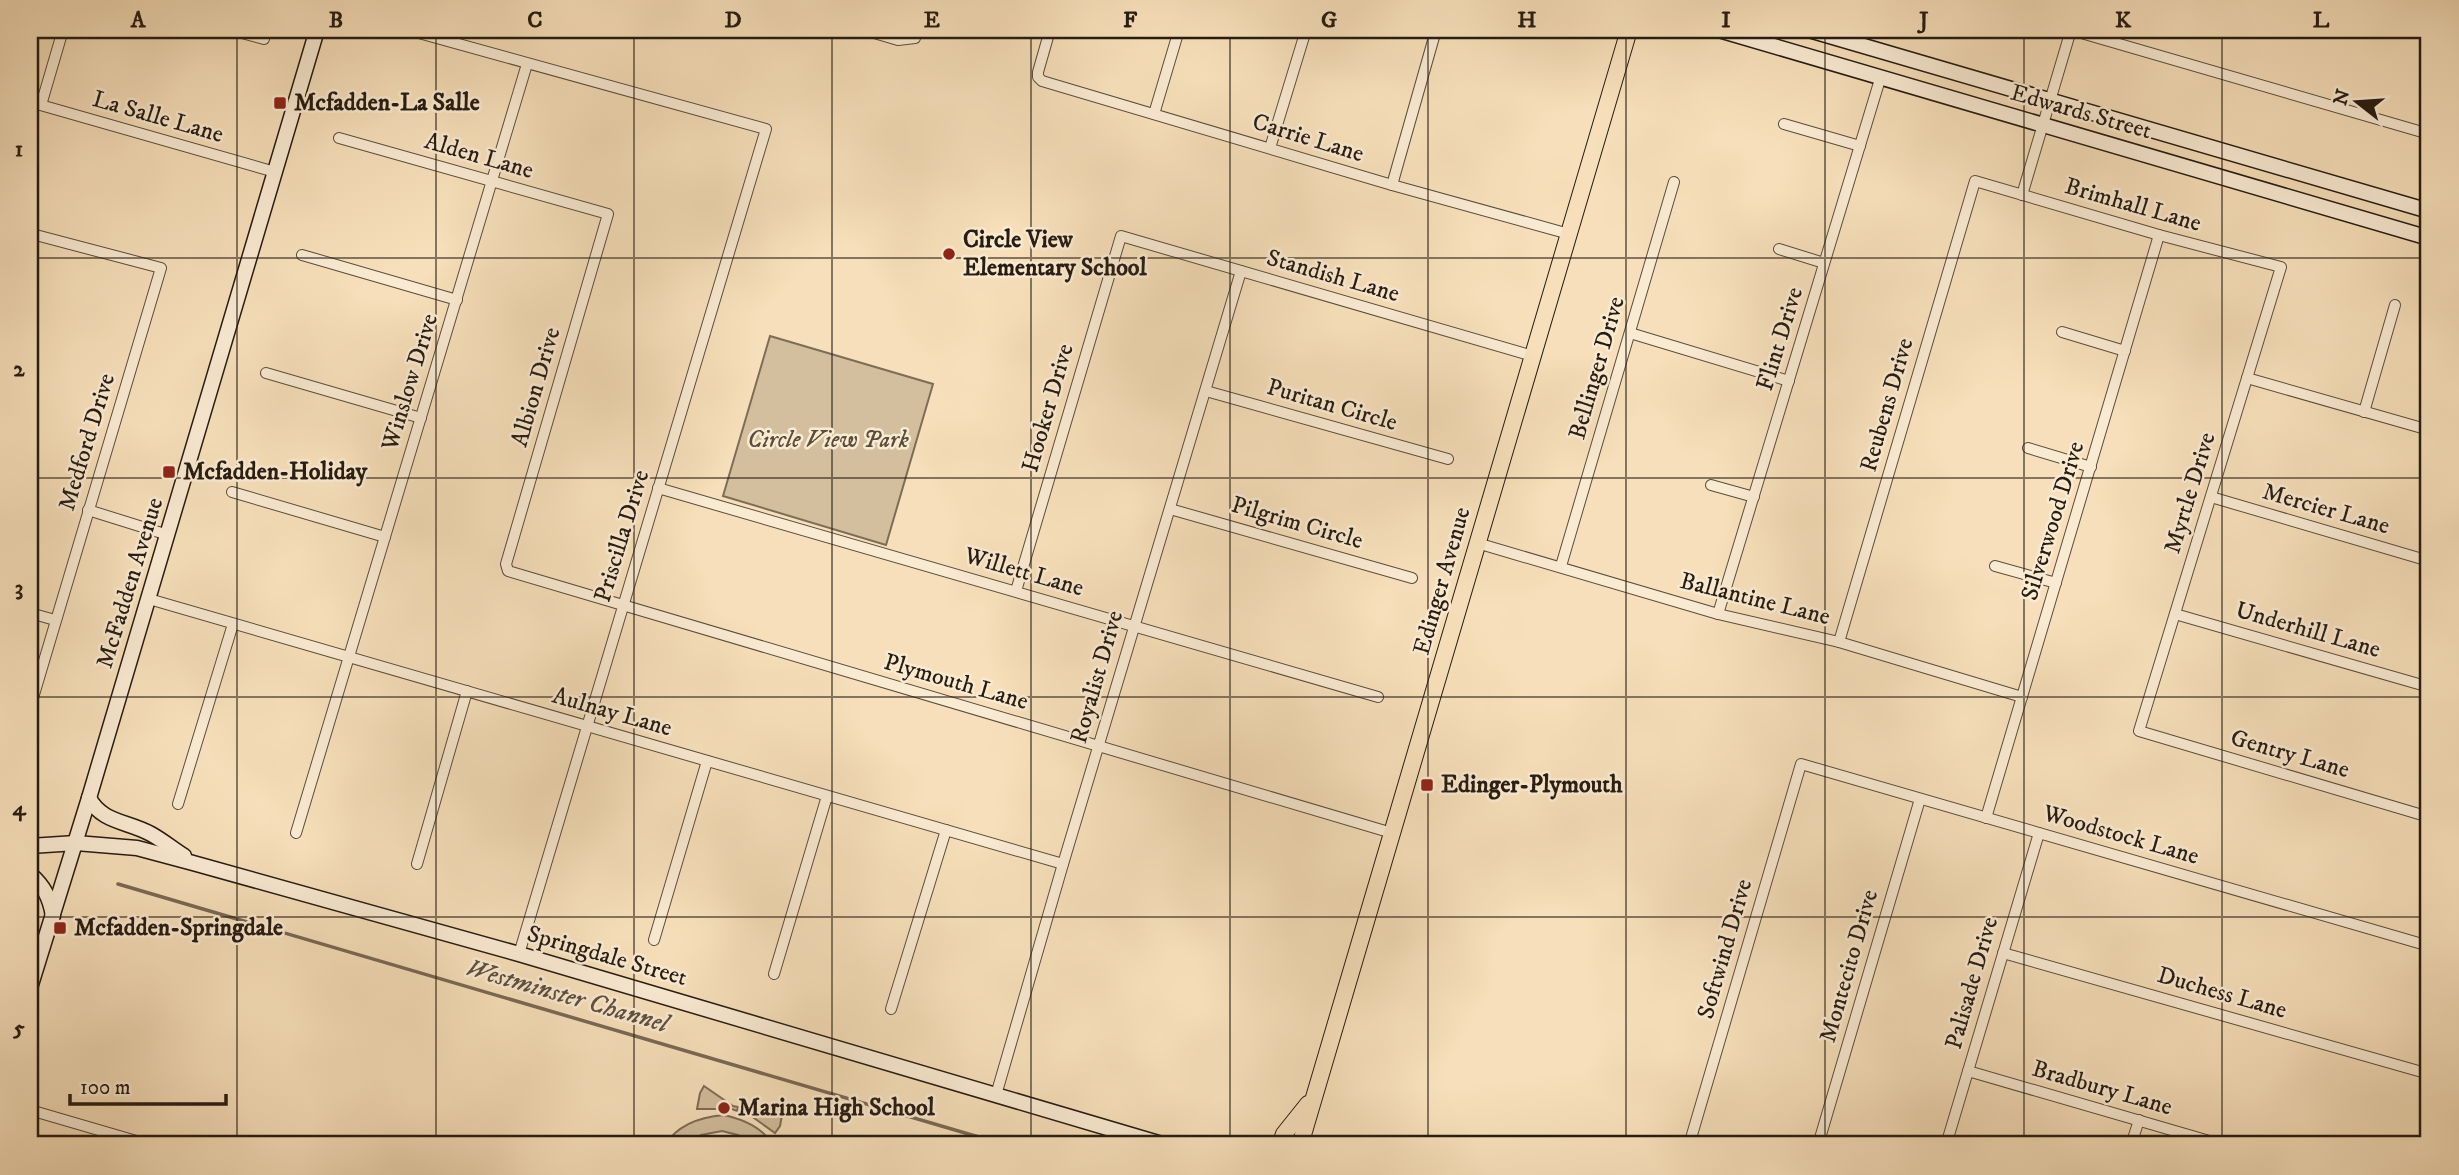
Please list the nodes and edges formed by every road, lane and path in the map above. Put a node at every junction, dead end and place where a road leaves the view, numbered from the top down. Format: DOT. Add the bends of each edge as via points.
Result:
graph roads {
  1 [pos="64,30"];
  2 [pos="232,30"];
  3 [pos="317,30"];
  4 [pos="408,30"];
  5 [pos="864,30"];
  6 [pos="1050,30"];
  7 [pos="1179,30"];
  8 [pos="1306,30"];
  9 [pos="1436,30"];
  10 [pos="1629,30"];
  11 [pos="1719,30"];
  12 [pos="1809,30"];
  13 [pos="2071,30"];
  14 [pos="916,34"];
  15 [pos="264,39"];
  16 [pos="527,64"];
  17 [pos="1881,76"];
  18 [pos="2050,100"];
  19 [pos="30,102"];
  20 [pos="41,105"];
  21 [pos="1154,114"];
  22 [pos="1784,124"];
  23 [pos="2043,125"];
  24 [pos="2429,134"];
  25 [pos="339,138"];
  26 [pos="1860,146"];
  27 [pos="1270,148"];
  28 [pos="275,172"];
  29 [pos="492,181"];
  30 [pos="1975,181"];
  31 [pos="1674,182"];
  32 [pos="1392,185"];
  33 [pos="2022,195"];
  34 [pos="2429,211"];
  35 [pos="608,214"];
  36 [pos="1569,234"];
  37 [pos="2159,235"];
  38 [pos="1121,236"];
  39 [pos="31,237"];
  40 [pos="2429,238"];
  41 [pos="1779,249"];
  42 [pos="302,254"];
  43 [pos="1824,262"];
  44 [pos="2281,267"];
  45 [pos="1241,271"];
  46 [pos="457,300"];
  47 [pos="2395,305"];
  48 [pos="2062,332"];
  49 [pos="1630,333"];
  50 [pos="2125,351"];
  51 [pos="1533,356"];
  52 [pos="266,373"];
  53 [pos="2247,378"];
  54 [pos="1789,381"];
  55 [pos="1206,391"];
  56 [pos="2364,412"];
  57 [pos="421,418"];
  58 [pos="2429,430"];
  59 [pos="2028,448"];
  60 [pos="1448,459"];
  61 [pos="2091,467"];
  62 [pos="1710,485"];
  63 [pos="658,488"];
  64 [pos="232,492"];
  65 [pos="1754,497"];
  66 [pos="2211,497"];
  67 [pos="1170,509"];
  68 [pos="88,510"];
  69 [pos="168,535"];
  70 [pos="385,537"];
  71 [pos="1478,543"];
  72 [pos="2429,561"];
  73 [pos="1561,566"];
  74 [pos="1995,566"];
  75 [pos="508,571"];
  76 [pos="1412,578"];
  77 [pos="2056,583"];
  78 [pos="1016,591"];
  79 [pos="149,599"];
  80 [pos="624,605"];
  81 [pos="30,613"];
  82 [pos="1718,614"];
  83 [pos="2175,614"];
  84 [pos="55,620"];
  85 [pos="233,624"];
  86 [pos="1134,626"];
  87 [pos="1839,642"];
  88 [pos="349,657"];
  89 [pos="2429,687"];
  90 [pos="467,691"];
  91 [pos="1378,697"];
  92 [pos="2022,697"];
  93 [pos="30,708"];
  94 [pos="587,726"];
  95 [pos="2139,731"];
  96 [pos="1099,746"];
  97 [pos="707,761"];
  98 [pos="1801,764"];
  99 [pos="827,796"];
  100 [pos="89,798"];
  101 [pos="1920,799"];
  102 [pos="178,804"];
  103 [pos="2429,817"];
  104 [pos="1986,818"];
  105 [pos="946,830"];
  106 [pos="296,833"];
  107 [pos="1392,833"];
  108 [pos="2039,833"];
  109 [pos="76,843"];
  110 [pos="30,846"];
  111 [pos="194,863"];
  112 [pos="416,864"];
  113 [pos="1063,864"];
  114 [pos="30,874"];
  115 [pos="53,917"];
  116 [pos="654,940"];
  117 [pos="2429,946"];
  118 [pos="2003,953"];
  119 [pos="519,954"];
  120 [pos="774,974"];
  121 [pos="30,988"];
  122 [pos="891,1009"];
  123 [pos="1968,1071"];
  124 [pos="2429,1074"];
  125 [pos="996,1094"];
  126 [pos="1314,1097"];
  127 [pos="30,1110"];
  128 [pos="2139,1119"];
  129 [pos="150,1145"];
  130 [pos="1166,1145"];
  131 [pos="1280,1145"];
  132 [pos="1300,1145"];
  133 [pos="1689,1145"];
  134 [pos="1818,1145"];
  135 [pos="1946,1145"];
  136 [pos="2131,1145"];
  137 [pos="2223,1145"];
  1 -- 20 [label="street"];
  2 -- 15 [label="street"];
  3 -- 28 [label="main road, McFadden Avenue"];
  4 -- 16 [label="street"];
  5 -- 14 [label="street" via="898,40"];
  6 -- 21 [label="street, Carrie Lane" via="1038,77 1042,81"];
  7 -- 21 [label="street"];
  8 -- 27 [label="street"];
  9 -- 32 [label="street"];
  10 -- 36 [label="main road, Edinger Avenue"];
  11 -- 17 [label="main road, Edwards Street"];
  12 -- 18 [label="main road, Edwards Street"];
  13 -- 18 [label="street"];
  13 -- 24 [label="street"];
  16 -- 29 [label="street, Winslow Drive"];
  16 -- 63 [label="street, Priscilla Drive" via="766,130"];
  17 -- 23 [label="main road, Edwards Street"];
  17 -- 26 [label="street, Flint Drive"];
  18 -- 23 [label="street"];
  18 -- 34 [label="main road, Edwards Street"];
  19 -- 20 [label="street, La Salle Lane"];
  20 -- 28 [label="street, La Salle Lane"];
  21 -- 27 [label="street, Carrie Lane"];
  22 -- 26 [label="street"];
  23 -- 33 [label="street"];
  23 -- 40 [label="main road, Edwards Street"];
  25 -- 29 [label="street, Alden Lane"];
  26 -- 43 [label="street, Flint Drive"];
  27 -- 32 [label="street, Carrie Lane"];
  28 -- 69 [label="main road, McFadden Avenue"];
  29 -- 35 [label="street, Alden Lane"];
  29 -- 46 [label="street, Winslow Drive"];
  30 -- 33 [label="street, Brimhall Lane"];
  30 -- 87 [label="street, Reubens Drive"];
  31 -- 49 [label="street, Bellinger Drive"];
  32 -- 36 [label="street, Carrie Lane"];
  33 -- 37 [label="street, Brimhall Lane"];
  35 -- 75 [label="street, Albion Drive" via="506,564"];
  36 -- 51 [label="main road, Edinger Avenue"];
  37 -- 44 [label="street, Brimhall Lane"];
  37 -- 50 [label="street, Silverwood Drive"];
  38 -- 45 [label="street, Standish Lane"];
  38 -- 78 [label="street, Hooker Drive"];
  39 -- 68 [label="street, Medford Drive" via="160,268"];
  41 -- 43 [label="street"];
  42 -- 46 [label="street"];
  43 -- 54 [label="street, Flint Drive"];
  44 -- 53 [label="street, Myrtle Drive"];
  45 -- 51 [label="street, Standish Lane"];
  45 -- 55 [label="street, Royalist Drive"];
  46 -- 57 [label="street, Winslow Drive"];
  47 -- 56 [label="street"];
  48 -- 50 [label="street"];
  49 -- 54 [label="street"];
  49 -- 73 [label="street, Bellinger Drive"];
  50 -- 61 [label="street, Silverwood Drive"];
  51 -- 71 [label="main road, Edinger Avenue"];
  52 -- 57 [label="street"];
  53 -- 56 [label="street"];
  53 -- 66 [label="street, Myrtle Drive"];
  54 -- 65 [label="street, Flint Drive"];
  55 -- 60 [label="street, Puritan Circle"];
  55 -- 67 [label="street, Royalist Drive"];
  56 -- 58 [label="street"];
  57 -- 70 [label="street, Winslow Drive"];
  59 -- 61 [label="street"];
  61 -- 77 [label="street, Silverwood Drive"];
  62 -- 65 [label="street"];
  63 -- 78 [label="street, Willett Lane"];
  63 -- 80 [label="street, Priscilla Drive"];
  64 -- 70 [label="street"];
  65 -- 82 [label="street, Flint Drive"];
  66 -- 72 [label="street, Mercier Lane"];
  66 -- 83 [label="street, Myrtle Drive"];
  67 -- 76 [label="street, Pilgrim Circle"];
  67 -- 86 [label="street, Royalist Drive"];
  68 -- 69 [label="street"];
  68 -- 84 [label="street, Medford Drive"];
  69 -- 79 [label="main road, McFadden Avenue"];
  70 -- 88 [label="street, Winslow Drive"];
  71 -- 73 [label="street, Ballantine Lane"];
  71 -- 107 [label="main road, Edinger Avenue"];
  73 -- 82 [label="street, Ballantine Lane"];
  74 -- 77 [label="street"];
  75 -- 80 [label="street, Plymouth Lane"];
  77 -- 92 [label="street, Silverwood Drive"];
  78 -- 86 [label="street, Willett Lane"];
  79 -- 85 [label="street, Aulnay Lane"];
  79 -- 100 [label="main road, McFadden Avenue"];
  80 -- 94 [label="street, Priscilla Drive"];
  80 -- 96 [label="street, Plymouth Lane"];
  81 -- 84 [label="street"];
  82 -- 87 [label="street, Ballantine Lane"];
  83 -- 89 [label="street, Underhill Lane"];
  83 -- 95 [label="street, Myrtle Drive"];
  84 -- 93 [label="street, Medford Drive"];
  85 -- 88 [label="street, Aulnay Lane"];
  85 -- 102 [label="street"];
  86 -- 91 [label="street, Willett Lane"];
  86 -- 96 [label="street, Royalist Drive"];
  87 -- 92 [label="street, Ballantine Lane"];
  88 -- 90 [label="street, Aulnay Lane"];
  88 -- 106 [label="street, Winslow Drive"];
  90 -- 94 [label="street, Aulnay Lane"];
  90 -- 112 [label="street"];
  92 -- 104 [label="street, Silverwood Drive"];
  94 -- 97 [label="street, Aulnay Lane"];
  94 -- 119 [label="street, Priscilla Drive"];
  95 -- 103 [label="street, Gentry Lane"];
  96 -- 107 [label="street, Plymouth Lane"];
  96 -- 113 [label="street, Royalist Drive"];
  97 -- 99 [label="street, Aulnay Lane"];
  97 -- 116 [label="street"];
  98 -- 101 [label="street, Woodstock Lane"];
  98 -- 133 [label="street, Softwind Drive"];
  99 -- 105 [label="street, Aulnay Lane"];
  99 -- 120 [label="street"];
  100 -- 109 [label="main road, McFadden Avenue"];
  100 -- 111 [label="main road" via="95,810 109,819 149,833"];
  101 -- 104 [label="street, Woodstock Lane"];
  101 -- 134 [label="street, Montecito Drive"];
  104 -- 108 [label="street, Woodstock Lane"];
  105 -- 113 [label="street, Aulnay Lane"];
  105 -- 122 [label="street"];
  107 -- 126 [label="main road, Edinger Avenue"];
  108 -- 117 [label="street, Woodstock Lane"];
  108 -- 118 [label="street, Palisade Drive"];
  109 -- 110 [label="main road, Springdale Street"];
  109 -- 111 [label="main road, Springdale Street" via="137,848"];
  109 -- 115 [label="main road, McFadden Avenue"];
  111 -- 119 [label="main road, Springdale Street"];
  113 -- 125 [label="street, Royalist Drive"];
  114 -- 115 [label="main road" via="46,892"];
  115 -- 121 [label="main road, McFadden Avenue"];
  118 -- 123 [label="street, Palisade Drive"];
  118 -- 124 [label="street, Duchess Lane"];
  119 -- 125 [label="main road, Springdale Street"];
  123 -- 128 [label="street, Bradbury Lane"];
  123 -- 135 [label="street, Palisade Drive"];
  125 -- 130 [label="main road, Springdale Street"];
  126 -- 131 [label="main road"];
  126 -- 132 [label="main road, Edinger Avenue"];
  127 -- 129 [label="street"];
  128 -- 136 [label="street"];
  128 -- 137 [label="street, Bradbury Lane"];
}
